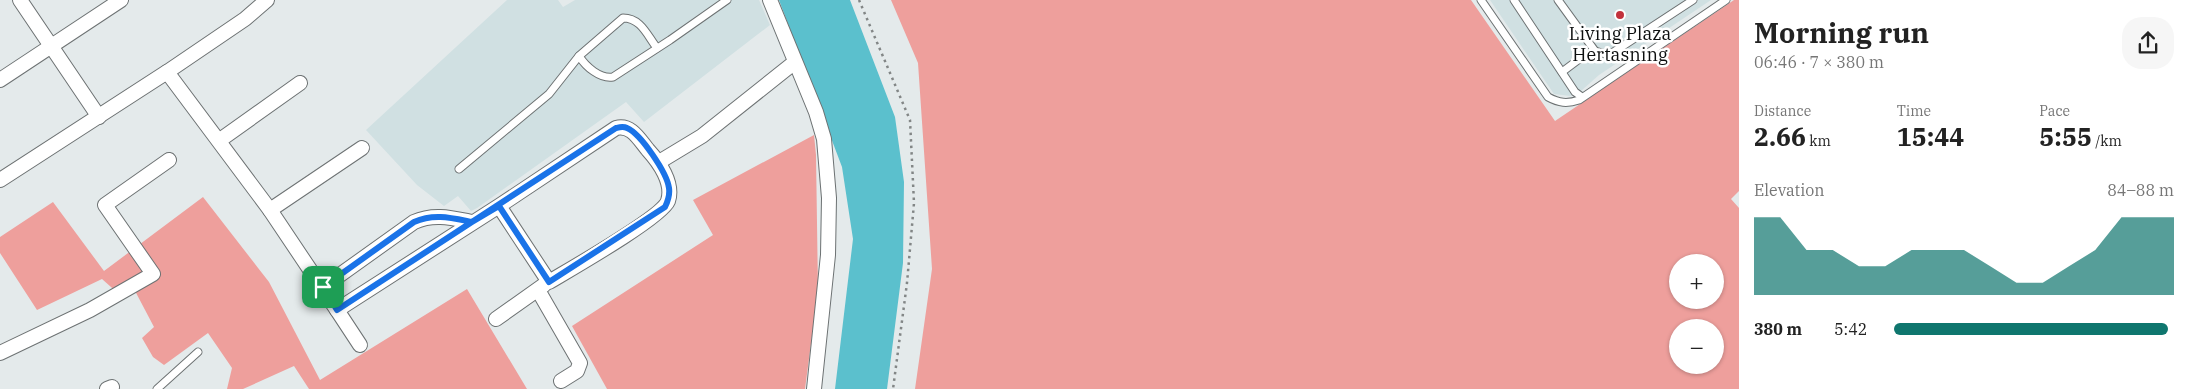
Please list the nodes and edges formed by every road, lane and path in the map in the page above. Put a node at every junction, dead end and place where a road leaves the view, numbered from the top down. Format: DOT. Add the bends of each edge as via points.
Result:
graph roads {
  1 [pos="20,0"];
  2 [pos="267,0"];
  3 [pos="727,0"];
  4 [pos="770,0"];
  5 [pos="859,0"];
  6 [pos="1481,0"];
  7 [pos="1514,0"];
  8 [pos="1558,0"];
  9 [pos="1694,0"];
  10 [pos="1726,0"];
  11 [pos="119,1"];
  12 [pos="52,46"];
  13 [pos="657,48"];
  14 [pos="1595,51"];
  15 [pos="579,56"];
  16 [pos="795,62"];
  17 [pos="167,72"];
  18 [pos="1562,72"];
  19 [pos="0,80"];
  20 [pos="300,83"];
  21 [pos="1582,98"];
  22 [pos="99,117"];
  23 [pos="220,140"];
  24 [pos="362,148"];
  25 [pos="169,160"];
  26 [pos="659,162"];
  27 [pos="459,170"];
  28 [pos="0,180"];
  29 [pos="499,206"];
  30 [pos="270,210"];
  31 [pos="472,222"];
  32 [pos="543,286"];
  33 [pos="323,287"];
  34 [pos="337,310"];
  35 [pos="496,319"];
  36 [pos="360,345"];
  37 [pos="2,349"];
  38 [pos="198,352"];
  39 [pos="561,381"];
  40 [pos="157,389"];
  41 [pos="814,389"];
  42 [pos="893,389"];
  1 -- 12 [label="street"];
  2 -- 17 [label="street" via="245,19"];
  3 -- 13 [label="lane"];
  4 -- 16 [label="street"];
  5 -- 42 [label="path" via="910,120 914,203"];
  6 -- 21 [label="lane" via="1548,98 1569,103"];
  7 -- 18 [label="lane"];
  8 -- 14 [label="lane"];
  9 -- 14 [label="lane" via="1609,55"];
  10 -- 21 [label="lane"];
  11 -- 12 [label="street"];
  12 -- 19 [label="street"];
  12 -- 22 [label="street"];
  13 -- 15 [label="lane" via="608,78 597,74"];
  13 -- 15 [label="lane" via="638,22 623,18"];
  14 -- 18 [label="lane"];
  15 -- 27 [label="lane" via="550,94"];
  16 -- 26 [label="street" via="702,136"];
  16 -- 41 [label="street" via="824,139 829,198 828,255"];
  17 -- 22 [label="street"];
  17 -- 23 [label="street"];
  18 -- 21 [label="lane"];
  20 -- 23 [label="street"];
  22 -- 28 [label="street"];
  23 -- 30 [label="street"];
  24 -- 30 [label="street"];
  25 -- 37 [label="street" via="105,205 152,274 90,310"];
  26 -- 29 [label="street" via="632,131 621,127"];
  26 -- 32 [label="street" via="669,186 665,207"];
  29 -- 31 [label="street"];
  29 -- 32 [label="street"];
  30 -- 33 [label="street"];
  31 -- 33 [label="street" via="440,216 423,218"];
  31 -- 34 [label="street"];
  32 -- 35 [label="street"];
  32 -- 39 [label="street" via="580,363 577,371"];
  33 -- 34 [label="street"];
  34 -- 36 [label="street"];
  38 -- 40 [label="lane"];
}
